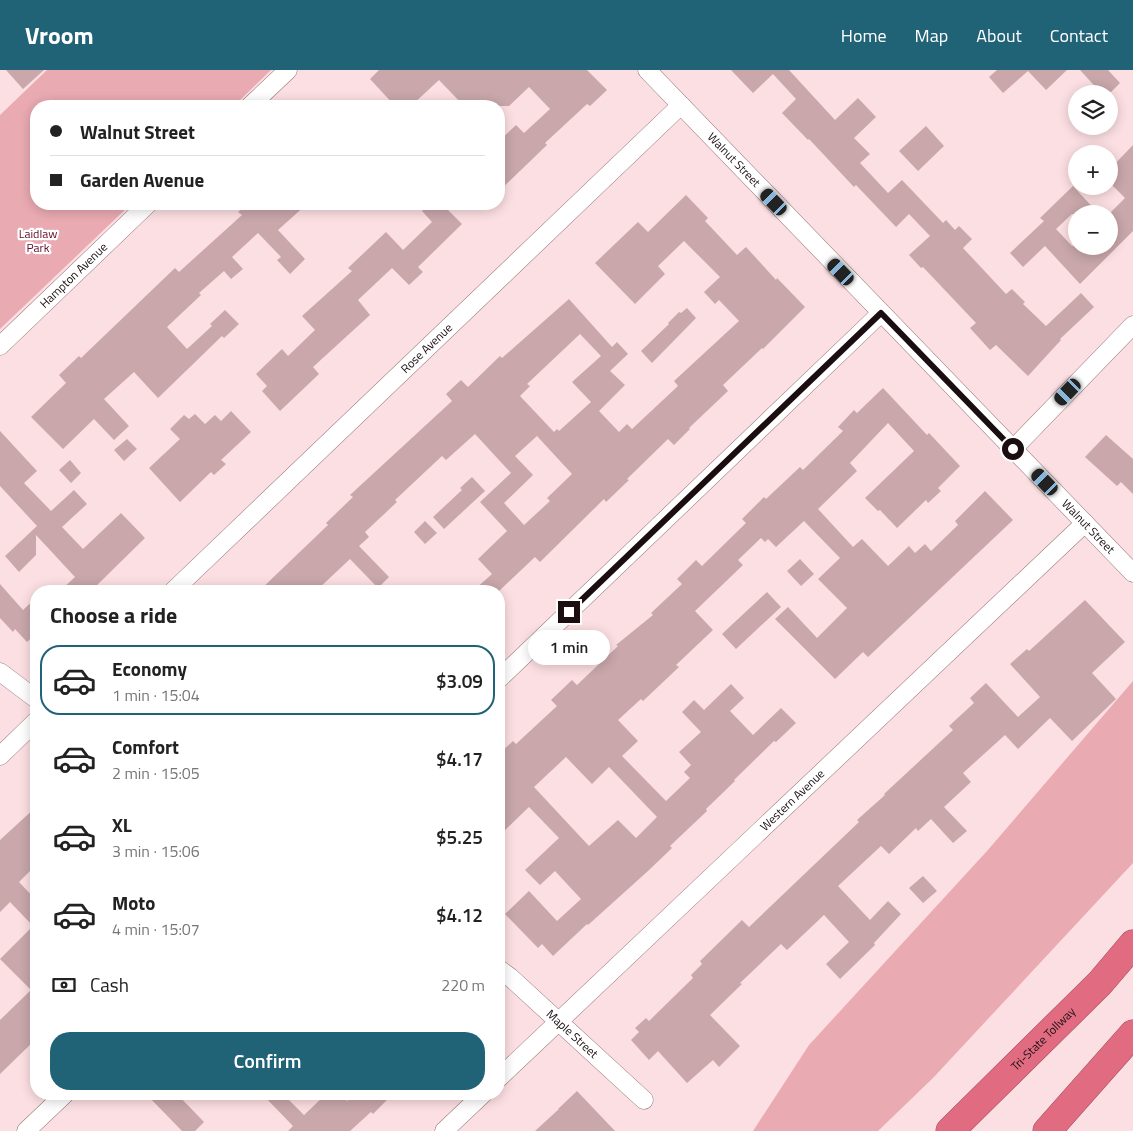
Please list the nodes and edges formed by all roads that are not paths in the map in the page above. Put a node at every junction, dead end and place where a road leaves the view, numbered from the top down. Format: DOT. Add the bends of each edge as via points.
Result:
graph roads {
  1 [pos="288,70"];
  2 [pos="647,70"];
  3 [pos="256,100"];
  4 [pos="681,105"];
  5 [pos="142,210"];
  6 [pos="881,313"];
  7 [pos="1133,325"];
  8 [pos="0,346"];
  9 [pos="1013,449"];
  10 [pos="1085,523"];
  11 [pos="1133,573"];
  12 [pos="178,585"];
  13 [pos="0,672"];
  14 [pos="505,673"];
  15 [pos="30,694"];
  16 [pos="30,727"];
  17 [pos="0,756"];
  18 [pos="1133,944"];
  19 [pos="505,973"];
  20 [pos="558,1022"];
  21 [pos="1133,1034"];
  22 [pos="505,1072"];
  23 [pos="59,1100"];
  24 [pos="477,1100"];
  25 [pos="644,1100"];
  26 [pos="26,1131"];
  27 [pos="444,1131"];
  28 [pos="950,1131"];
  29 [pos="1047,1131"];
  1 -- 3 [label="street"];
  2 -- 4 [label="street, Walnut Street"];
  4 -- 6 [label="street, Walnut Street"];
  4 -- 12 [label="street, Rose Avenue"];
  5 -- 8 [label="street, Hampton Avenue"];
  6 -- 9 [label="street, Walnut Street"];
  6 -- 14 [label="street"];
  7 -- 9 [label="street"];
  9 -- 10 [label="street, Walnut Street"];
  10 -- 11 [label="street, Walnut Street"];
  10 -- 20 [label="street, Western Avenue"];
  13 -- 15 [label="street"];
  16 -- 17 [label="street"];
  18 -- 28 [label="highway, Tri-State Tollway" via="1100,983"];
  19 -- 20 [label="street, Maple Street"];
  20 -- 22 [label="street, Western Avenue"];
  20 -- 25 [label="street, Maple Street"];
  21 -- 29 [label="highway"];
  23 -- 26 [label="street"];
  24 -- 27 [label="street"];
}
